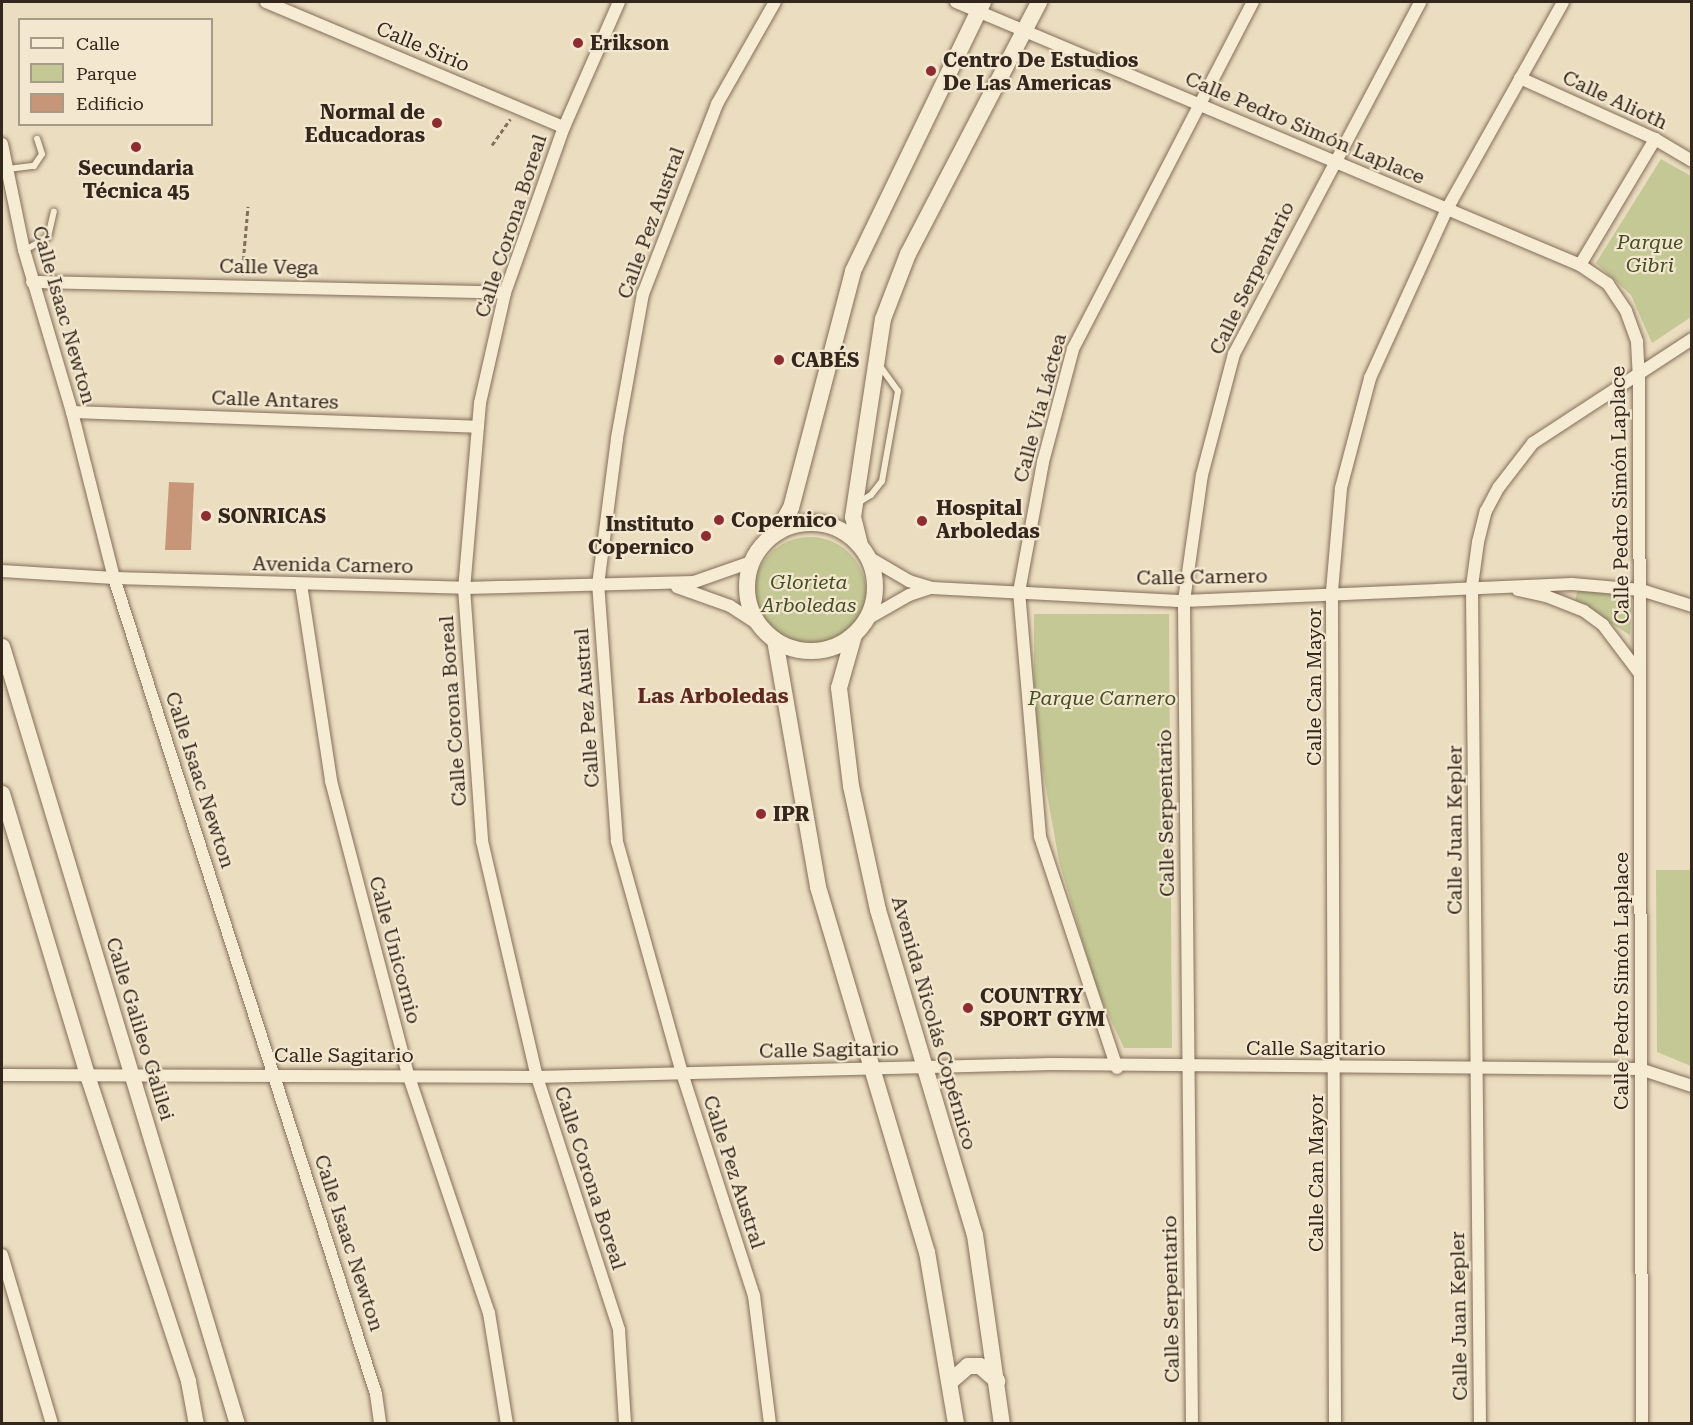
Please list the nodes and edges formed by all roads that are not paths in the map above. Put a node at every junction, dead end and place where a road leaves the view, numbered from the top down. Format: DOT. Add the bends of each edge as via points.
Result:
graph roads {
  1 [pos="266,2"];
  2 [pos="616,2"];
  3 [pos="775,2"];
  4 [pos="956,2"];
  5 [pos="1039,2"];
  6 [pos="1253,2"];
  7 [pos="1420,2"];
  8 [pos="1563,2"];
  9 [pos="980,6"];
  10 [pos="1024,29"];
  11 [pos="1520,78"];
  12 [pos="1197,105"];
  13 [pos="564,127"];
  14 [pos="37,139"];
  15 [pos="1655,139"];
  16 [pos="2,144"];
  17 [pos="1332,161"];
  18 [pos="1692,161"];
  19 [pos="4,169"];
  20 [pos="1447,209"];
  21 [pos="54,212"];
  22 [pos="24,250"];
  23 [pos="1580,265"];
  24 [pos="32,282"];
  25 [pos="506,293"];
  26 [pos="1692,339"];
  27 [pos="876,363"];
  28 [pos="1639,375"];
  29 [pos="72,412"];
  30 [pos="478,427"];
  31 [pos="854,504"];
  32 [pos="778,531"];
  33 [pos="864,551"];
  34 [pos="752,562"];
  35 [pos="2,571"];
  36 [pos="114,578"];
  37 [pos="301,584"];
  38 [pos="664,584"];
  39 [pos="598,585"];
  40 [pos="1472,586"];
  41 [pos="464,588"];
  42 [pos="932,588"];
  43 [pos="1641,590"];
  44 [pos="1332,591"];
  45 [pos="1019,592"];
  46 [pos="1184,601"];
  47 [pos="1692,606"];
  48 [pos="867,619"];
  49 [pos="759,625"];
  50 [pos="854,635"];
  51 [pos="775,640"];
  52 [pos="2,646"];
  53 [pos="1640,674"];
  54 [pos="2,793"];
  55 [pos="869,1067"];
  56 [pos="923,1067"];
  57 [pos="1117,1068"];
  58 [pos="1188,1068"];
  59 [pos="1336,1068"];
  60 [pos="1476,1068"];
  61 [pos="1640,1069"];
  62 [pos="682,1073"];
  63 [pos="275,1074"];
  64 [pos="408,1074"];
  65 [pos="2,1075"];
  66 [pos="133,1077"];
  67 [pos="537,1077"];
  68 [pos="88,1078"];
  69 [pos="1692,1086"];
  70 [pos="2,1255"];
  71 [pos="951,1381"];
  72 [pos="997,1381"];
  73 [pos="52,1424"];
  74 [pos="196,1424"];
  75 [pos="237,1424"];
  76 [pos="380,1424"];
  77 [pos="507,1424"];
  78 [pos="625,1424"];
  79 [pos="770,1424"];
  80 [pos="956,1424"];
  81 [pos="1002,1424"];
  82 [pos="1192,1424"];
  83 [pos="1335,1424"];
  84 [pos="1480,1424"];
  85 [pos="1642,1424"];
  1 -- 13 [label="street, Calle Sirio"];
  2 -- 13 [label="street, Calle Corona Boreal"];
  3 -- 39 [label="street, Calle Pez Austral" via="717,104 643,294 617,438"];
  4 -- 9 [label="street, Calle Pedro Simón Laplace"];
  5 -- 10 [label="main road"];
  6 -- 12 [label="street, Calle Vía Láctea"];
  7 -- 17 [label="street, Calle Serpentario"];
  8 -- 11 [label="street, Calle Can Mayor"];
  9 -- 10 [label="street, Calle Pedro Simón Laplace"];
  9 -- 32 [label="main road" via="853,271 791,508"];
  10 -- 12 [label="street, Calle Pedro Simón Laplace"];
  10 -- 27 [label="main road" via="908,254 883,319"];
  11 -- 15 [label="street, Calle Alioth"];
  11 -- 20 [label="street, Calle Can Mayor"];
  12 -- 17 [label="street, Calle Pedro Simón Laplace"];
  12 -- 45 [label="street, Calle Vía Láctea" via="1073,349 1043,462"];
  13 -- 25 [label="street, Calle Corona Boreal"];
  14 -- 19 [label="lane" via="42,153 34,166"];
  15 -- 18 [label="street, Calle Alioth"];
  15 -- 23 [label="street"];
  16 -- 19 [label="street, Calle Isaac Newton"];
  17 -- 20 [label="street, Calle Pedro Simón Laplace"];
  17 -- 46 [label="street, Calle Serpentario" via="1234,354 1202,475"];
  19 -- 22 [label="street, Calle Isaac Newton"];
  20 -- 23 [label="street, Calle Pedro Simón Laplace"];
  20 -- 44 [label="street, Calle Can Mayor" via="1363,398 1341,488"];
  21 -- 22 [label="lane" via="48,237"];
  22 -- 24 [label="street, Calle Isaac Newton"];
  23 -- 28 [label="street, Calle Pedro Simón Laplace" via="1608,284 1626,311 1637,342"];
  24 -- 25 [label="street, Calle Vega"];
  24 -- 29 [label="street, Calle Isaac Newton"];
  25 -- 30 [label="street, Calle Corona Boreal"];
  26 -- 28 [label="street, Calle Juan Kepler"];
  27 -- 31 [label="main road"];
  27 -- 31 [label="lane" via="891,377 898,391 882,481 871,495"];
  28 -- 40 [label="street, Calle Juan Kepler" via="1552,428 1516,462 1486,511"];
  28 -- 43 [label="street, Calle Pedro Simón Laplace"];
  29 -- 30 [label="street, Calle Antares"];
  29 -- 36 [label="street, Calle Isaac Newton"];
  30 -- 41 [label="street, Calle Corona Boreal"];
  31 -- 33 [label="main road" via="853,517"];
  32 -- 33 [label="main road" via="799,523 822,523 843,531"];
  32 -- 34 [label="main road" via="762,544"];
  33 -- 42 [label="street, Calle Carnero" via="909,581"];
  33 -- 48 [label="main road" via="875,582"];
  34 -- 38 [label="street, Avenida Carnero" via="694,582"];
  34 -- 49 [label="main road" via="748,594"];
  35 -- 36 [label="street, Avenida Carnero"];
  36 -- 37 [label="street, Avenida Carnero"];
  36 -- 63 [label="street, Calle Isaac Newton"];
  37 -- 41 [label="street, Avenida Carnero"];
  37 -- 64 [label="street, Calle Unicornio" via="331,782"];
  38 -- 39 [label="street, Avenida Carnero"];
  38 -- 49 [label="street, Avenida Carnero" via="730,606"];
  39 -- 41 [label="street, Avenida Carnero"];
  39 -- 62 [label="street, Calle Pez Austral" via="617,841"];
  40 -- 43 [label="street, Calle Carnero" via="1572,584"];
  40 -- 44 [label="street, Calle Carnero"];
  40 -- 53 [label="street, Calle Carnero" via="1530,591 1573,605 1603,625"];
  40 -- 60 [label="street, Calle Juan Kepler"];
  41 -- 67 [label="street, Calle Corona Boreal" via="482,841"];
  42 -- 45 [label="street, Calle Carnero"];
  42 -- 48 [label="street, Calle Carnero" via="909,595"];
  43 -- 47 [label="street, Calle Carnero"];
  43 -- 53 [label="street, Calle Pedro Simón Laplace"];
  44 -- 46 [label="street, Calle Carnero"];
  44 -- 59 [label="street, Calle Can Mayor"];
  45 -- 46 [label="street, Calle Carnero"];
  45 -- 57 [label="street, Calle Vía Láctea" via="1040,836"];
  46 -- 58 [label="street, Calle Serpentario"];
  48 -- 50 [label="main road"];
  49 -- 51 [label="main road"];
  50 -- 51 [label="main road" via="836,646 815,651 794,649"];
  50 -- 56 [label="main road, Avenida Nicolás Copérnico" via="839,688 851,786 878,910"];
  51 -- 55 [label="main road" via="818,887"];
  52 -- 66 [label="street, Calle Galileo Galilei"];
  53 -- 61 [label="street, Calle Pedro Simón Laplace"];
  54 -- 68 [label="street"];
  55 -- 56 [label="street, Calle Sagitario"];
  55 -- 62 [label="street, Calle Sagitario"];
  55 -- 71 [label="main road" via="927,1252"];
  56 -- 57 [label="street, Calle Sagitario" via="1050,1064"];
  56 -- 72 [label="main road, Avenida Nicolás Copérnico" via="975,1235"];
  57 -- 58 [label="street, Calle Sagitario"];
  58 -- 59 [label="street, Calle Sagitario"];
  58 -- 82 [label="street, Calle Serpentario"];
  59 -- 60 [label="street, Calle Sagitario"];
  59 -- 83 [label="street, Calle Can Mayor"];
  60 -- 61 [label="street, Calle Sagitario"];
  60 -- 84 [label="street, Calle Juan Kepler"];
  61 -- 69 [label="street, Calle Sagitario"];
  61 -- 85 [label="street, Calle Pedro Simón Laplace"];
  62 -- 67 [label="street, Calle Sagitario"];
  62 -- 79 [label="street, Calle Pez Austral" via="754,1296"];
  63 -- 64 [label="street, Calle Sagitario"];
  63 -- 66 [label="street, Calle Sagitario"];
  63 -- 76 [label="street, Calle Isaac Newton" via="376,1394"];
  64 -- 67 [label="street, Calle Sagitario"];
  64 -- 77 [label="street, Calle Unicornio" via="489,1313"];
  65 -- 68 [label="street, Calle Sagitario"];
  66 -- 68 [label="street, Calle Sagitario"];
  66 -- 75 [label="street, Calle Galileo Galilei"];
  67 -- 78 [label="street, Calle Corona Boreal" via="619,1330"];
  68 -- 74 [label="street" via="188,1382"];
  70 -- 73 [label="street"];
  71 -- 72 [label="main road" via="968,1366 990,1371"];
  71 -- 80 [label="main road"];
  72 -- 81 [label="main road, Avenida Nicolás Copérnico"];
}
